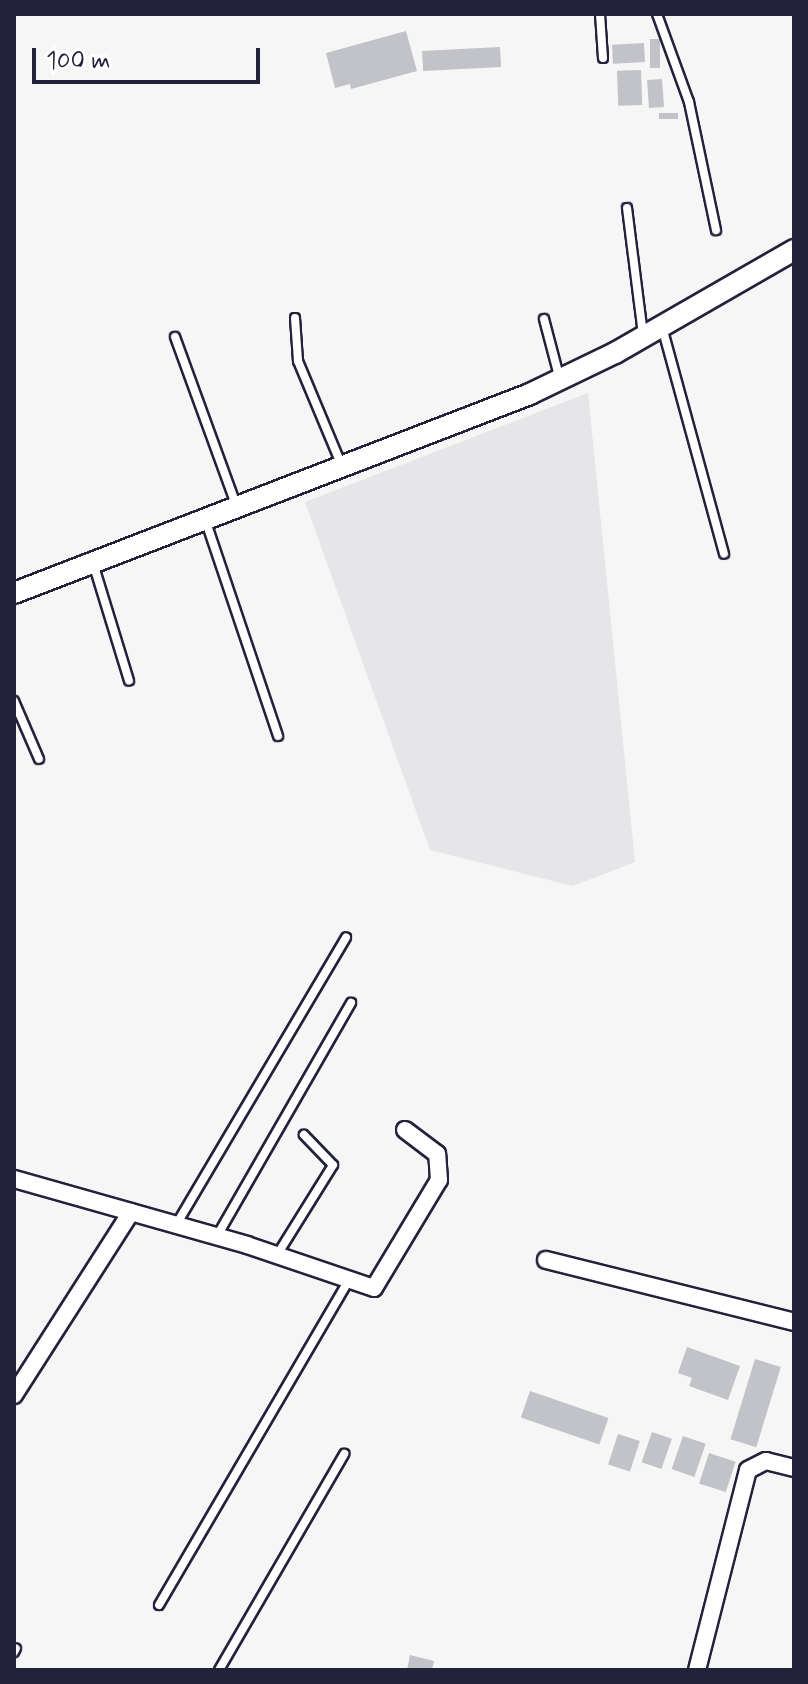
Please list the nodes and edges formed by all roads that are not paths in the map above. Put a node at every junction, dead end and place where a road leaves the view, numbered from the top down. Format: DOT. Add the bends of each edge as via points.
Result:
graph roads {
  1 [pos="600,14"];
  2 [pos="657,14"];
  3 [pos="603,58"];
  4 [pos="627,208"];
  5 [pos="716,230"];
  6 [pos="794,250"];
  7 [pos="295,318"];
  8 [pos="544,319"];
  9 [pos="653,332"];
  10 [pos="175,337"];
  11 [pos="560,380"];
  12 [pos="342,466"];
  13 [pos="237,506"];
  14 [pos="205,518"];
  15 [pos="724,554"];
  16 [pos="92,562"];
  17 [pos="14,593"];
  18 [pos="129,681"];
  19 [pos="14,701"];
  20 [pos="278,736"];
  21 [pos="39,759"];
  22 [pos="346,937"];
  23 [pos="351,1003"];
  24 [pos="405,1130"];
  25 [pos="304,1135"];
  26 [pos="14,1179"];
  27 [pos="131,1212"];
  28 [pos="176,1225"];
  29 [pos="217,1237"];
  30 [pos="277,1255"];
  31 [pos="546,1260"];
  32 [pos="349,1280"];
  33 [pos="794,1322"];
  34 [pos="14,1395"];
  35 [pos="344,1454"];
  36 [pos="794,1468"];
  37 [pos="159,1605"];
  38 [pos="219,1670"];
  39 [pos="697,1670"];
  1 -- 3 [label="lane"];
  2 -- 5 [label="lane" via="689,102"];
  4 -- 9 [label="lane"];
  6 -- 9 [label="street"];
  7 -- 12 [label="lane" via="298,361"];
  8 -- 11 [label="lane"];
  9 -- 11 [label="street"];
  9 -- 15 [label="lane"];
  10 -- 13 [label="lane"];
  11 -- 12 [label="street"];
  12 -- 13 [label="street"];
  13 -- 14 [label="street"];
  14 -- 16 [label="street"];
  14 -- 20 [label="lane"];
  16 -- 17 [label="street"];
  16 -- 18 [label="lane"];
  19 -- 21 [label="lane"];
  22 -- 28 [label="lane"];
  23 -- 29 [label="lane"];
  24 -- 32 [label="street" via="437,1154 439,1180 374,1288"];
  25 -- 30 [label="lane" via="333,1165"];
  26 -- 27 [label="street"];
  27 -- 28 [label="street"];
  27 -- 34 [label="street"];
  28 -- 29 [label="street"];
  29 -- 30 [label="street"];
  30 -- 32 [label="street"];
  31 -- 33 [label="street"];
  32 -- 37 [label="lane"];
  35 -- 38 [label="lane"];
  36 -- 39 [label="street" via="766,1461 748,1470"];
}
